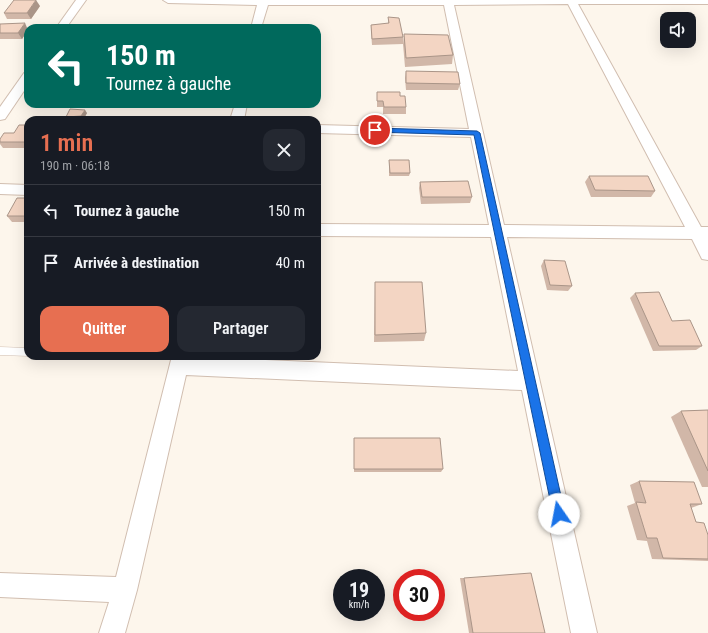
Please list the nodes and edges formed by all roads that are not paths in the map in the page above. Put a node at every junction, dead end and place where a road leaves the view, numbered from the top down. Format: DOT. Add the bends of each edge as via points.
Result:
graph roads {
  1 [pos="81,0"];
  2 [pos="168,0"];
  3 [pos="264,1"];
  4 [pos="448,1"];
  5 [pos="572,1"];
  6 [pos="703,1"];
  7 [pos="708,10"];
  8 [pos="64,24"];
  9 [pos="257,24"];
  10 [pos="24,82"];
  11 [pos="0,116"];
  12 [pos="321,129"];
  13 [pos="477,133"];
  14 [pos="0,189"];
  15 [pos="24,190"];
  16 [pos="321,230"];
  17 [pos="498,232"];
  18 [pos="702,233"];
  19 [pos="708,254"];
  20 [pos="0,351"];
  21 [pos="24,352"];
  22 [pos="180,361"];
  23 [pos="530,381"];
  24 [pos="0,585"];
  25 [pos="125,590"];
  26 [pos="112,633"];
  27 [pos="584,633"];
  1 -- 8 [label="street"];
  2 -- 3 [label="street"];
  3 -- 4 [label="street"];
  3 -- 9 [label="street"];
  4 -- 5 [label="street"];
  4 -- 13 [label="street"];
  5 -- 6 [label="street"];
  5 -- 18 [label="street"];
  6 -- 7 [label="street"];
  10 -- 11 [label="street"];
  12 -- 13 [label="street"];
  13 -- 17 [label="street"];
  14 -- 15 [label="street"];
  16 -- 17 [label="street"];
  17 -- 18 [label="street"];
  17 -- 23 [label="street"];
  18 -- 19 [label="street"];
  20 -- 21 [label="lane"];
  22 -- 23 [label="street"];
  22 -- 25 [label="street"];
  23 -- 27 [label="street"];
  24 -- 25 [label="street"];
  25 -- 26 [label="street"];
}
